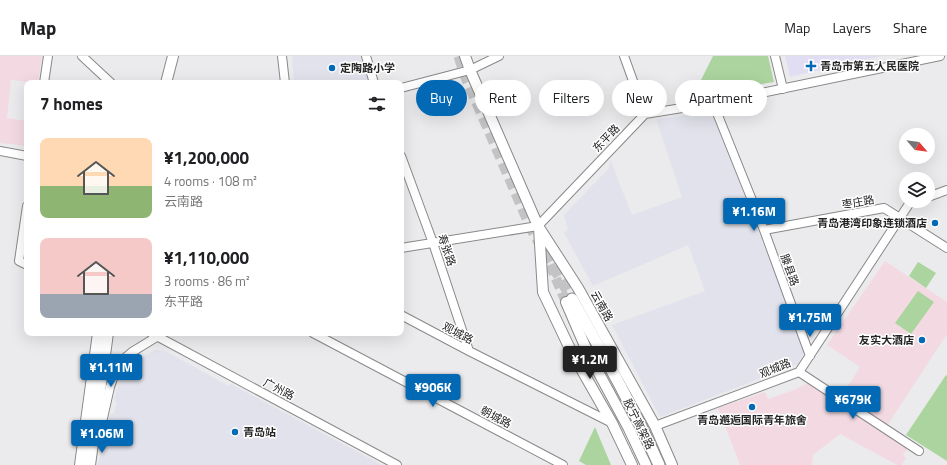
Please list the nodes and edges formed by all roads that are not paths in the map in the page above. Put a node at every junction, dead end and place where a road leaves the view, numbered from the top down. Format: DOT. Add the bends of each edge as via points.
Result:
graph roads {
  1 [pos="48,56"];
  2 [pos="82,56"];
  3 [pos="173,56"];
  4 [pos="282,56"];
  5 [pos="366,56"];
  6 [pos="465,56"];
  7 [pos="499,56"];
  8 [pos="624,56"];
  9 [pos="775,56"];
  10 [pos="940,56"];
  11 [pos="470,70"];
  12 [pos="44,80"];
  13 [pos="108,80"];
  14 [pos="167,80"];
  15 [pos="285,80"];
  16 [pos="373,80"];
  17 [pos="633,80"];
  18 [pos="404,87"];
  19 [pos="782,89"];
  20 [pos="767,92"];
  21 [pos="643,116"];
  22 [pos="718,116"];
  23 [pos="0,151"];
  24 [pos="24,155"];
  25 [pos="404,164"];
  26 [pos="947,190"];
  27 [pos="935,194"];
  28 [pos="906,208"];
  29 [pos="900,218"];
  30 [pos="538,226"];
  31 [pos="24,227"];
  32 [pos="764,230"];
  33 [pos="433,243"];
  34 [pos="404,248"];
  35 [pos="947,248"];
  36 [pos="24,264"];
  37 [pos="569,301"];
  38 [pos="404,317"];
  39 [pos="98,336"];
  40 [pos="108,336"];
  41 [pos="154,336"];
  42 [pos="161,336"];
  43 [pos="319,336"];
  44 [pos="469,351"];
  45 [pos="810,356"];
  46 [pos="799,372"];
  47 [pos="612,423"];
  48 [pos="655,426"];
  49 [pos="93,440"];
  50 [pos="919,451"];
  51 [pos="80,465"];
  52 [pos="90,465"];
  53 [pos="397,465"];
  54 [pos="563,465"];
  55 [pos="632,465"];
  56 [pos="646,465"];
  57 [pos="659,465"];
  58 [pos="672,465"];
  1 -- 12 [label="street"];
  2 -- 13 [label="street"];
  3 -- 14 [label="main road"];
  4 -- 15 [label="street"];
  5 -- 16 [label="street"];
  6 -- 11 [label="main road, 云南路"];
  7 -- 11 [label="street"];
  8 -- 17 [label="street"];
  9 -- 19 [label="street"];
  10 -- 19 [label="street"];
  11 -- 18 [label="street"];
  11 -- 30 [label="main road, 云南路"];
  19 -- 20 [label="street"];
  21 -- 30 [label="street, 东平路"];
  22 -- 32 [label="street, 滕县路"];
  23 -- 24 [label="street"];
  25 -- 33 [label="street, 寿张路"];
  26 -- 27 [label="street"];
  28 -- 29 [label="street, 观城路"];
  29 -- 32 [label="street, 枣庄路" via="884,208"];
  29 -- 35 [label="street, 枣庄路"];
  29 -- 45 [label="street, 观城路"];
  30 -- 33 [label="street"];
  30 -- 47 [label="main road, 云南路" via="544,292 571,351"];
  30 -- 48 [label="main road, 云南路" via="578,288"];
  31 -- 36 [label="street" via="19,261"];
  32 -- 45 [label="street, 滕县路"];
  33 -- 34 [label="street"];
  33 -- 44 [label="street, 寿张路"];
  37 -- 56 [label="main road" via="588,353"];
  37 -- 57 [label="highway, 胶宁高架路" via="614,373"];
  38 -- 44 [label="street, 观城路"];
  39 -- 51 [label="main road"];
  40 -- 49 [label="main road"];
  41 -- 49 [label="street" via="117,367 103,418"];
  42 -- 53 [label="street, 广州路"];
  43 -- 54 [label="street, 朝城路"];
  44 -- 47 [label="street, 观城路"];
  45 -- 46 [label="street, 观城路"];
  46 -- 48 [label="street, 观城路"];
  46 -- 50 [label="street"];
  47 -- 55 [label="main road, 云南路"];
  48 -- 58 [label="main road, 云南路"];
  49 -- 52 [label="main road"];
}
